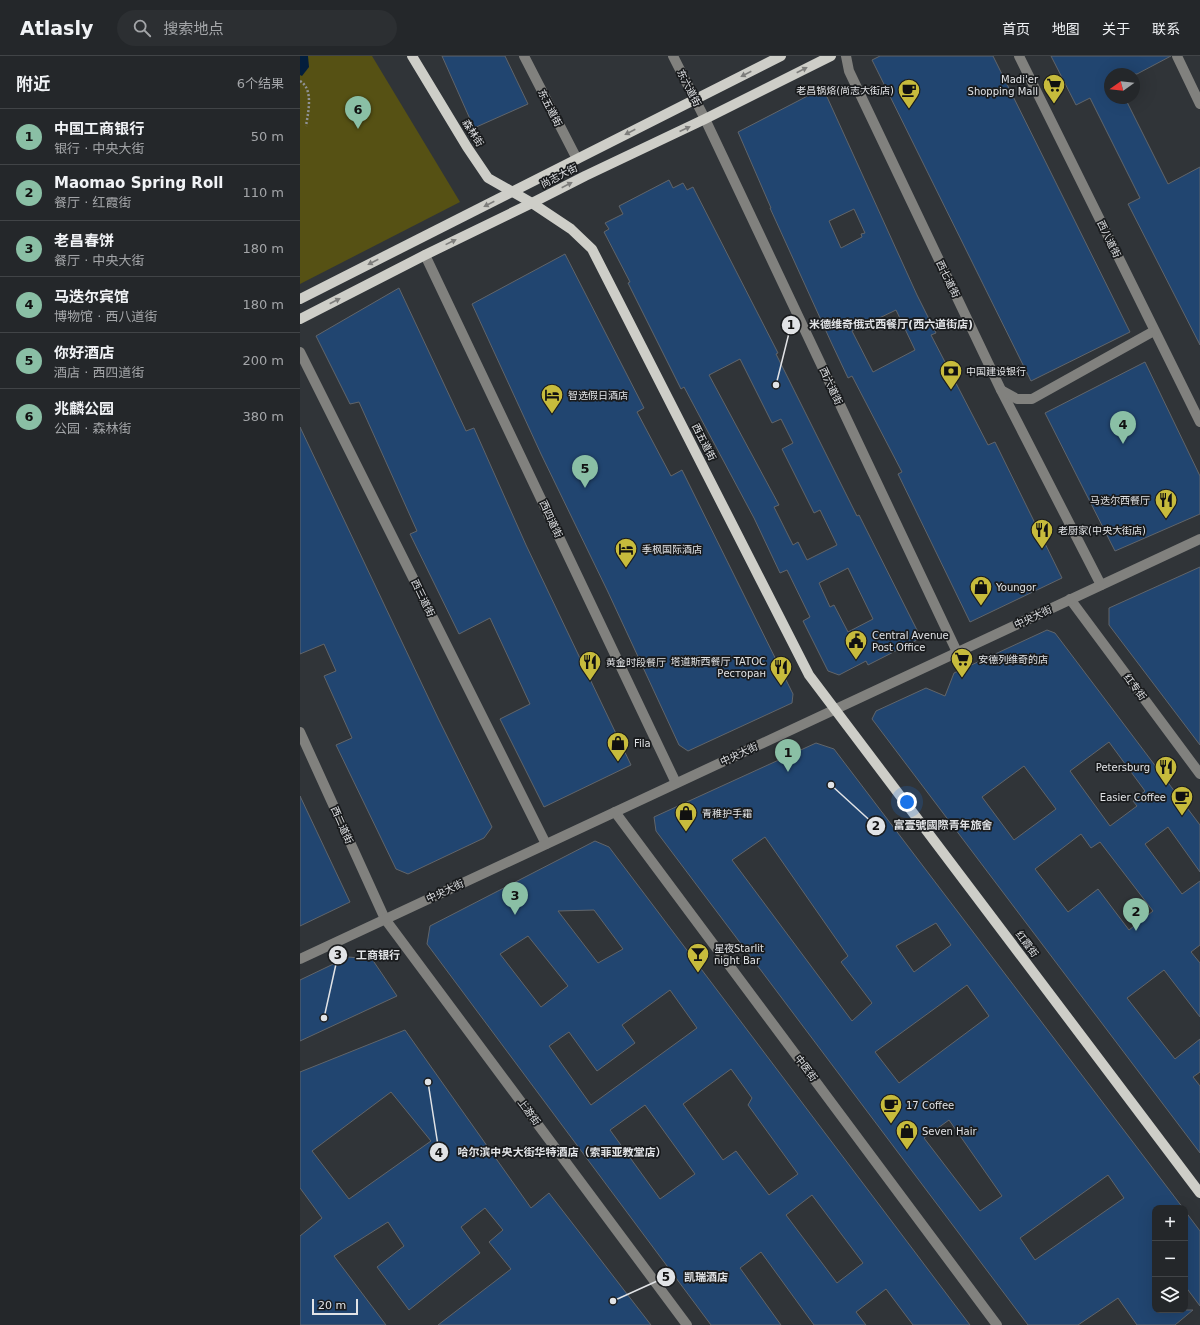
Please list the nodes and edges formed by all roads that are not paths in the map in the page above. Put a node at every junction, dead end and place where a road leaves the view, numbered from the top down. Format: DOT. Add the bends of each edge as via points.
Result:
graph roads {
  1 [pos="412,56"];
  2 [pos="524,56"];
  3 [pos="673,56"];
  4 [pos="781,56"];
  5 [pos="831,56"];
  6 [pos="846,56"];
  7 [pos="1019,56"];
  8 [pos="1177,56"];
  9 [pos="694,100"];
  10 [pos="1200,104"];
  11 [pos="705,119"];
  12 [pos="577,159"];
  13 [pos="512,192"];
  14 [pos="532,203"];
  15 [pos="425,255"];
  16 [pos="300,299"];
  17 [pos="300,319"];
  18 [pos="1154,331"];
  19 [pos="300,352"];
  20 [pos="1001,390"];
  21 [pos="1200,422"];
  22 [pos="1200,539"];
  23 [pos="1101,585"];
  24 [pos="1070,599"];
  25 [pos="957,652"];
  26 [pos="836,709"];
  27 [pos="300,732"];
  28 [pos="1200,774"];
  29 [pos="676,783"];
  30 [pos="615,812"];
  31 [pos="546,844"];
  32 [pos="385,919"];
  33 [pos="300,959"];
  34 [pos="1200,1193"];
  35 [pos="687,1325"];
  36 [pos="997,1325"];
  1 -- 13 [label="main road, 森林街" via="488,178"];
  2 -- 12 [label="street, 东五道街"];
  3 -- 9 [label="street, 东六道街"];
  4 -- 9 [label="main road, 尚志大街, one-way"];
  11 -- 5 [label="main road, 尚志大街, one-way"];
  6 -- 20 [label="street, 西七道街" via="849,70"];
  7 -- 18 [label="street, 西八道街"];
  8 -- 10 [label="street"];
  9 -- 11 [label="street, 东六道街"];
  9 -- 12 [label="main road, 尚志大街, one-way"];
  14 -- 11 [label="main road, 尚志大街, one-way"];
  11 -- 25 [label="street, 西六道街"];
  12 -- 13 [label="main road, 尚志大街"];
  13 -- 14 [label="main road, 森林街"];
  13 -- 16 [label="main road, 尚志大街, one-way"];
  15 -- 14 [label="main road, 尚志大街, one-way"];
  14 -- 26 [label="main road, 西五道街" via="571,229 592,249 809,675"];
  17 -- 15 [label="main road, 尚志大街, one-way"];
  15 -- 29 [label="street, 西四道街"];
  18 -- 20 [label="street" via="1032,398 1017,399"];
  18 -- 21 [label="street, 西八道街"];
  19 -- 31 [label="street, 西三道街"];
  20 -- 23 [label="street, 西七道街"];
  22 -- 23 [label="street, 中央大街"];
  23 -- 24 [label="street, 中央大街"];
  24 -- 25 [label="street, 中央大街"];
  24 -- 28 [label="street, 红专街"];
  25 -- 26 [label="street, 中央大街"];
  26 -- 29 [label="street, 中央大街"];
  26 -- 34 [label="main road, 红霞街"];
  27 -- 32 [label="street, 西二道街"];
  29 -- 30 [label="street, 中央大街"];
  30 -- 31 [label="street, 中央大街"];
  30 -- 36 [label="street, 中医街"];
  31 -- 32 [label="street, 中央大街"];
  32 -- 33 [label="street, 中央大街"];
  32 -- 35 [label="street, 上游街"];
}
